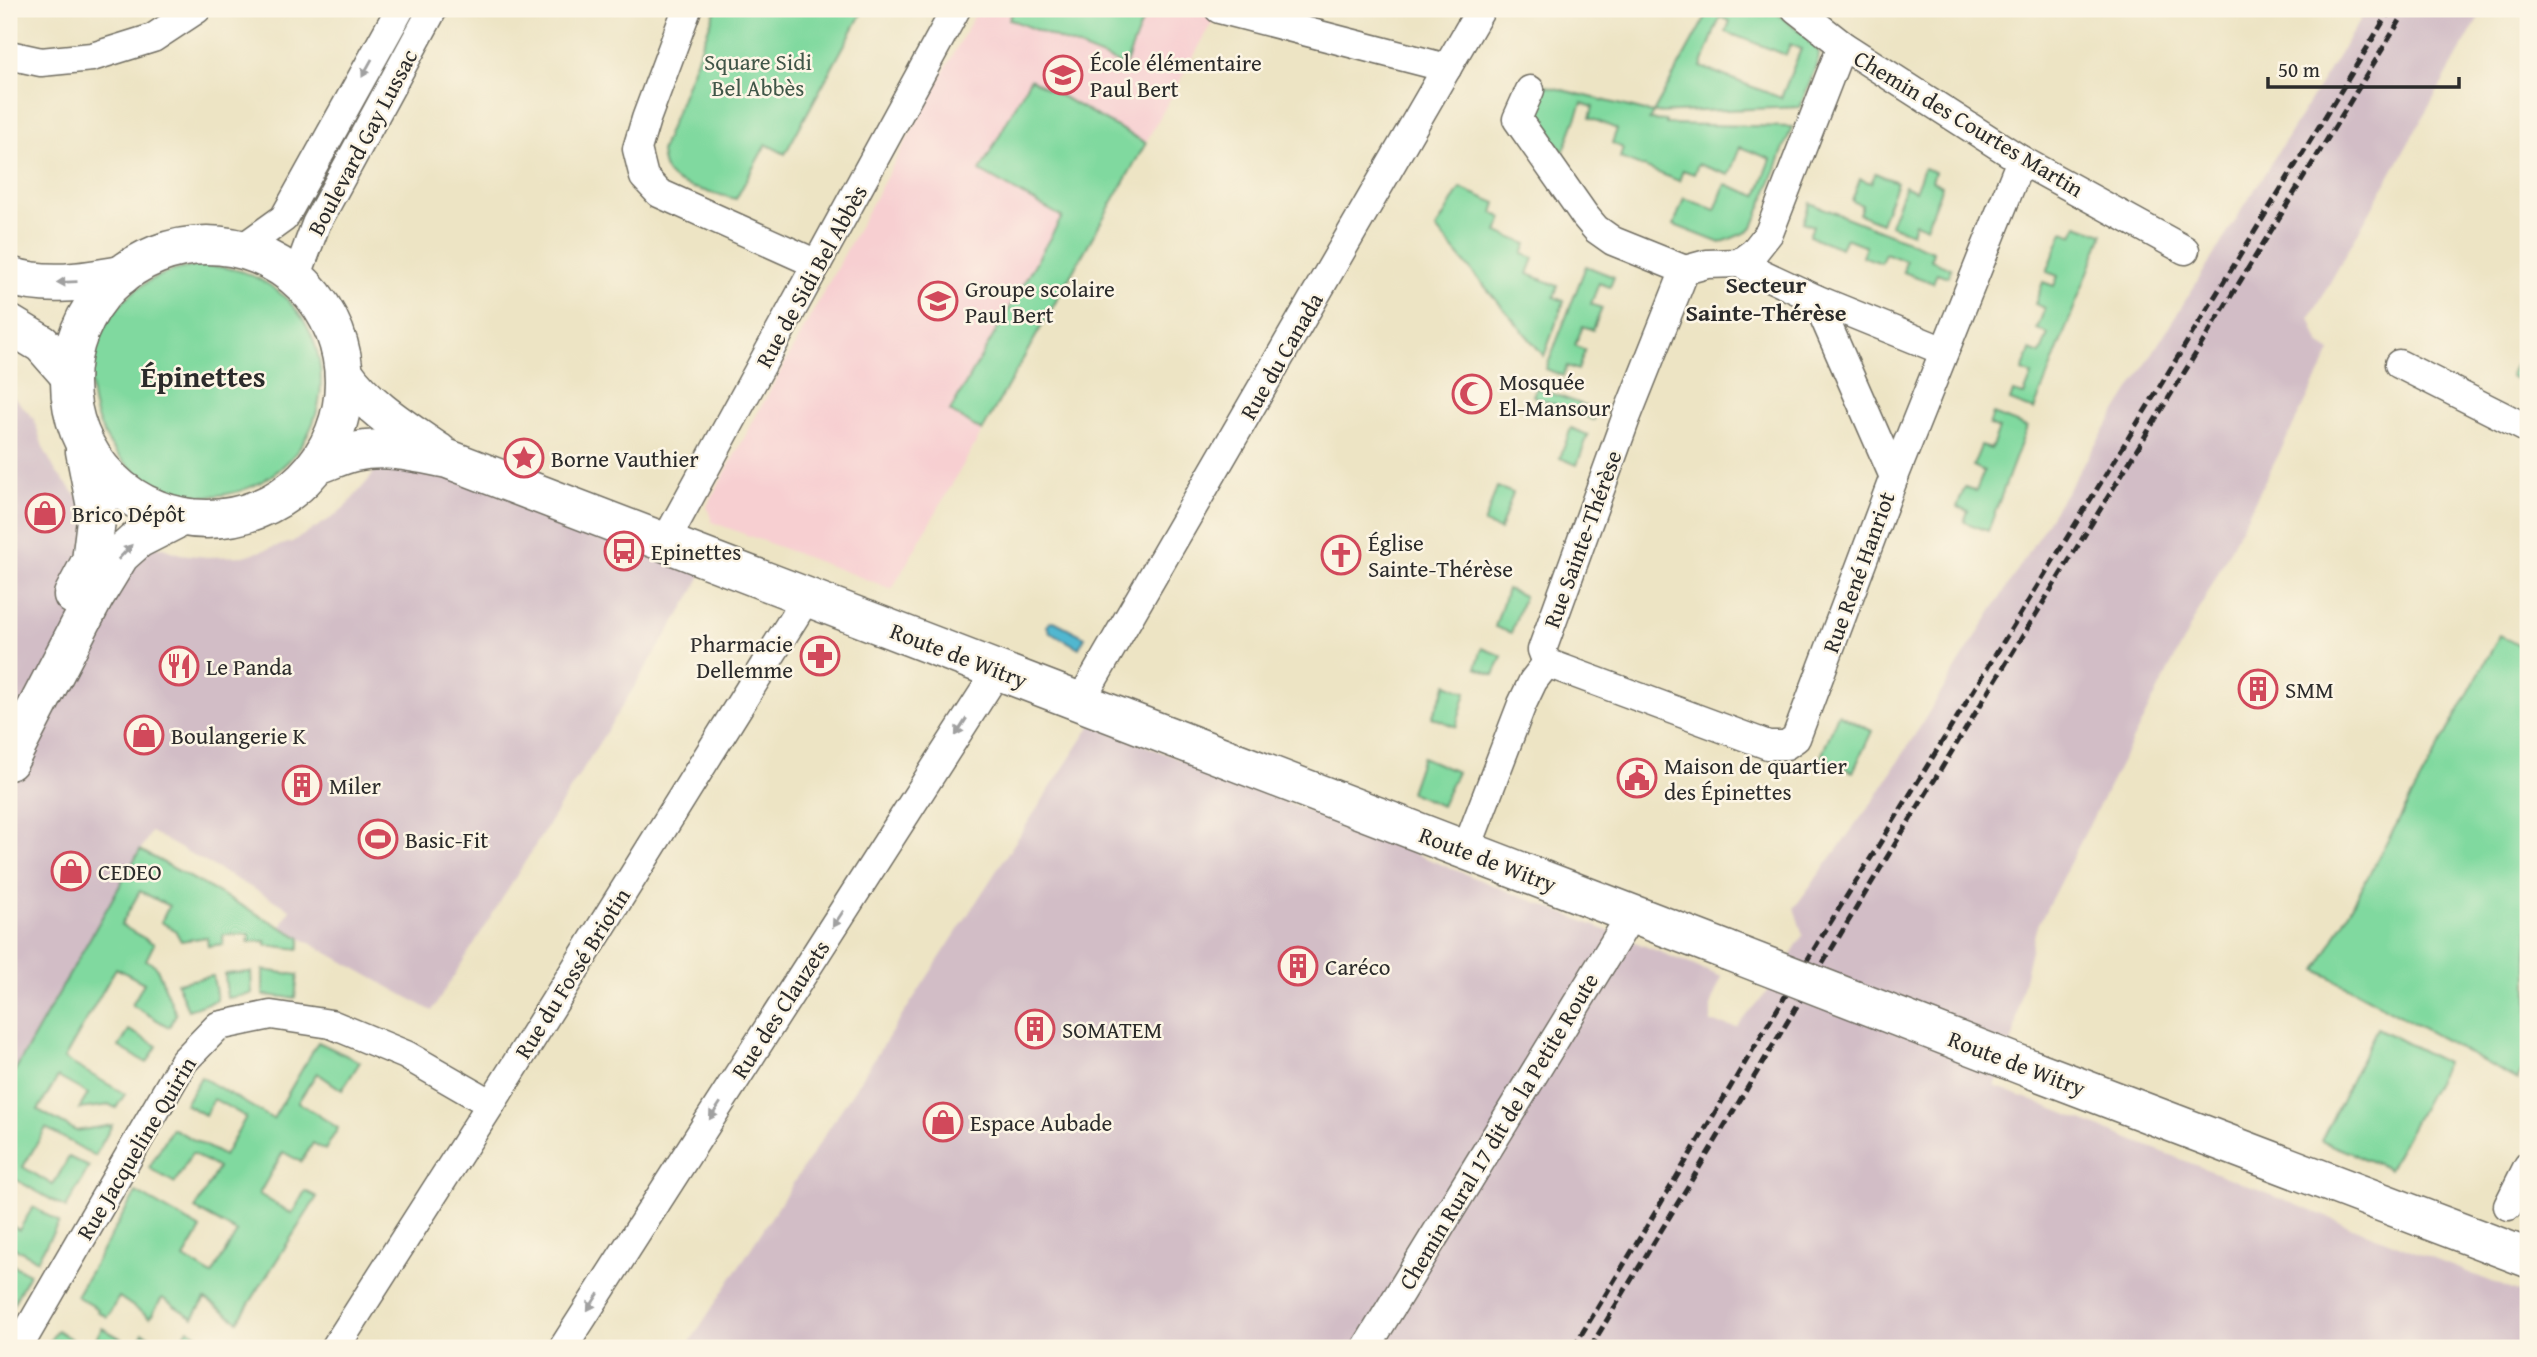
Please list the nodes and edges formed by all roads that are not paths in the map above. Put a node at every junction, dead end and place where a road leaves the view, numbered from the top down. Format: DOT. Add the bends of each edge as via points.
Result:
graph roads {
  1 [pos="197,9"];
  2 [pos="400,9"];
  3 [pos="433,9"];
  4 [pos="687,9"];
  5 [pos="956,9"];
  6 [pos="1481,9"];
  7 [pos="1796,9"];
  8 [pos="1226,10"];
  9 [pos="1842,45"];
  10 [pos="9,55"];
  11 [pos="1447,68"];
  12 [pos="1530,90"];
  13 [pos="2021,160"];
  14 [pos="241,249"];
  15 [pos="2185,250"];
  16 [pos="1739,263"];
  17 [pos="817,264"];
  18 [pos="1685,270"];
  19 [pos="122,275"];
  20 [pos="9,276"];
  21 [pos="296,278"];
  22 [pos="1816,299"];
  23 [pos="9,324"];
  24 [pos="1944,351"];
  25 [pos="2399,364"];
  26 [pos="344,373"];
  27 [pos="70,376"];
  28 [pos="2528,429"];
  29 [pos="83,442"];
  30 [pos="448,459"];
  31 [pos="317,465"];
  32 [pos="1894,477"];
  33 [pos="181,517"];
  34 [pos="665,542"];
  35 [pos="807,597"];
  36 [pos="1547,663"];
  37 [pos="998,670"];
  38 [pos="1080,702"];
  39 [pos="9,711"];
  40 [pos="9,761"];
  41 [pos="1466,850"];
  42 [pos="1629,913"];
  43 [pos="491,1104"];
  44 [pos="2528,1166"];
  45 [pos="2508,1206"];
  46 [pos="2528,1258"];
  47 [pos="18,1348"];
  48 [pos="335,1348"];
  49 [pos="563,1348"];
  50 [pos="1366,1348"];
  1 -- 10 [label="street" via="153,38 92,57 41,62"];
  2 -- 14 [label="street, Boulevard Gay Lussac, one-way" via="284,218"];
  3 -- 21 [label="street, Boulevard Gay Lussac" via="316,225"];
  4 -- 17 [label="street" via="637,149 644,177 659,193"];
  5 -- 17 [label="street, Rue de Sidi Bel Abbès"];
  6 -- 11 [label="street, Rue du Canada"];
  7 -- 9 [label="street, Chemin des Courtes Martin"];
  8 -- 11 [label="street"];
  9 -- 13 [label="street, Chemin des Courtes Martin"];
  9 -- 16 [label="street" via="1769,233"];
  11 -- 38 [label="street, Rue du Canada"];
  12 -- 18 [label="street" via="1517,119 1584,216 1613,241"];
  13 -- 15 [label="street, Chemin des Courtes Martin"];
  13 -- 24 [label="street, Rue René Hanriot"];
  14 -- 19 [label="main road" via="179,248 144,260"];
  14 -- 21 [label="main road"];
  16 -- 18 [label="street"];
  16 -- 22 [label="street"];
  17 -- 34 [label="street, Rue de Sidi Bel Abbès"];
  18 -- 36 [label="street, Rue Sainte-Thérèse" via="1542,650"];
  19 -- 20 [label="main road, one-way" via="66,283"];
  19 -- 27 [label="main road" via="100,295 87,316 75,344"];
  21 -- 26 [label="main road" via="328,318"];
  22 -- 24 [label="street"];
  22 -- 32 [label="street"];
  23 -- 27 [label="main road" via="42,344"];
  24 -- 32 [label="street, Rue René Hanriot"];
  25 -- 28 [label="street"];
  26 -- 30 [label="main road, Route de Witry" via="371,405"];
  26 -- 31 [label="main road" via="340,418"];
  27 -- 29 [label="main road" via="73,411"];
  29 -- 33 [label="main road" via="102,470 127,494"];
  29 -- 39 [label="main road" via="97,512 91,561"];
  30 -- 31 [label="main road, Route de Witry" via="377,449"];
  30 -- 34 [label="main road, Route de Witry"];
  31 -- 33 [label="main road" via="295,488 260,509 226,519"];
  32 -- 36 [label="street, Rue René Hanriot" via="1796,738 1786,745 1769,746"];
  40 -- 33 [label="main road, one-way" via="120,555 138,539"];
  34 -- 35 [label="main road, Route de Witry"];
  35 -- 37 [label="main road, Route de Witry"];
  35 -- 43 [label="street, Rue du Fossé Briotin"];
  36 -- 41 [label="street, Rue Sainte-Thérèse" via="1522,704"];
  37 -- 38 [label="main road, Route de Witry"];
  37 -- 49 [label="street, Rue des Clauzets, one-way"];
  38 -- 41 [label="main road, Route de Witry"];
  41 -- 42 [label="main road, Route de Witry"];
  42 -- 46 [label="main road, Route de Witry, bridge"];
  42 -- 50 [label="street, Chemin Rural 17 dit de la Petite Route"];
  43 -- 47 [label="street, Rue Jacqueline Quirin" via="406,1055 331,1024 271,1015 218,1026 184,1061"];
  43 -- 48 [label="street, Rue du Fossé Briotin"];
  44 -- 45 [label="street"];
}
